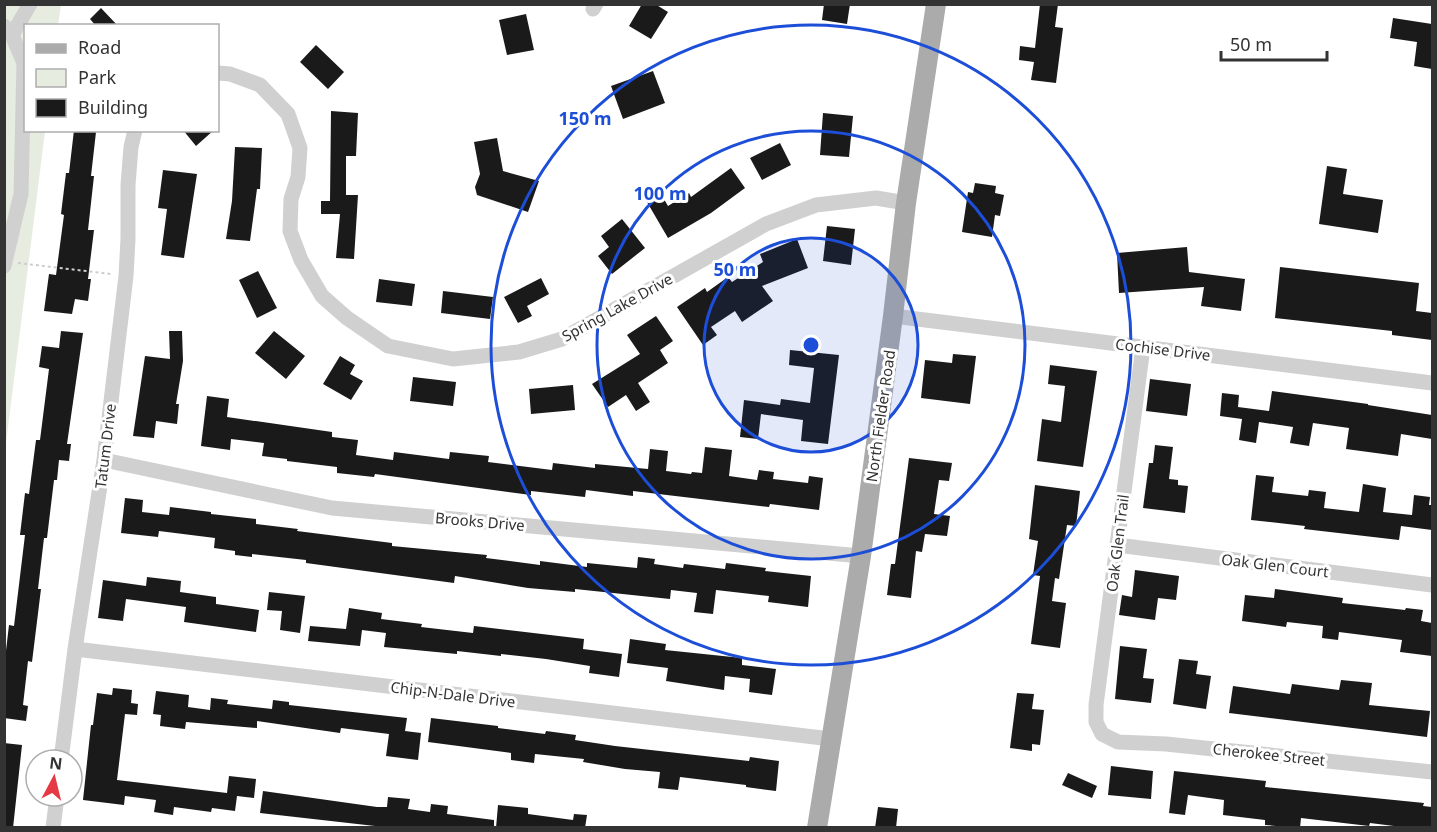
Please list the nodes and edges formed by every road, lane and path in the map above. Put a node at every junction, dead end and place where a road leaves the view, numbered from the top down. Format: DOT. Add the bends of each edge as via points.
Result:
graph roads {
  1 [pos="30,4"];
  2 [pos="936,4"];
  3 [pos="8,30"];
  4 [pos="219,73"];
  5 [pos="135,132"];
  6 [pos="906,203"];
  7 [pos="5,264"];
  8 [pos="126,276"];
  9 [pos="893,316"];
  10 [pos="1143,347"];
  11 [pos="1432,383"];
  12 [pos="104,460"];
  13 [pos="1117,546"];
  14 [pos="861,556"];
  15 [pos="1432,585"];
  16 [pos="75,649"];
  17 [pos="1106,737"];
  18 [pos="831,739"];
  19 [pos="63,748"];
  20 [pos="1432,772"];
  21 [pos="56,808"];
  22 [pos="53,828"];
  23 [pos="817,828"];
  1 -- 3 [label="street"];
  2 -- 6 [label="main road, North Fielder Road"];
  3 -- 7 [label="street" via="24,63 21,194"];
  4 -- 6 [label="street, Spring Lake Drive" via="260,85 288,114 300,148 290,231 321,296 388,346 453,359 519,352 562,339 766,224 816,205 876,198"];
  5 -- 8 [label="street, Tatum Drive"];
  6 -- 9 [label="main road, North Fielder Road"];
  7 -- 8 [label="path"];
  8 -- 12 [label="street, Tatum Drive"];
  9 -- 10 [label="street, Cochise Drive"];
  9 -- 14 [label="main road, North Fielder Road"];
  10 -- 11 [label="street, Cochise Drive"];
  10 -- 13 [label="street, Oak Glen Trail"];
  12 -- 14 [label="street, Brooks Drive" via="332,508"];
  12 -- 16 [label="street, Tatum Drive"];
  13 -- 15 [label="street, Oak Glen Court"];
  13 -- 17 [label="street, Oak Glen Trail" via="1096,705 1096,722"];
  14 -- 18 [label="main road, North Fielder Road"];
  16 -- 18 [label="street, Chip-N-Dale Drive"];
  16 -- 19 [label="street, Tatum Drive"];
  17 -- 20 [label="street, Cherokee Street" via="1118,742"];
  18 -- 23 [label="main road, North Fielder Road"];
  21 -- 22 [label="street"];
}
